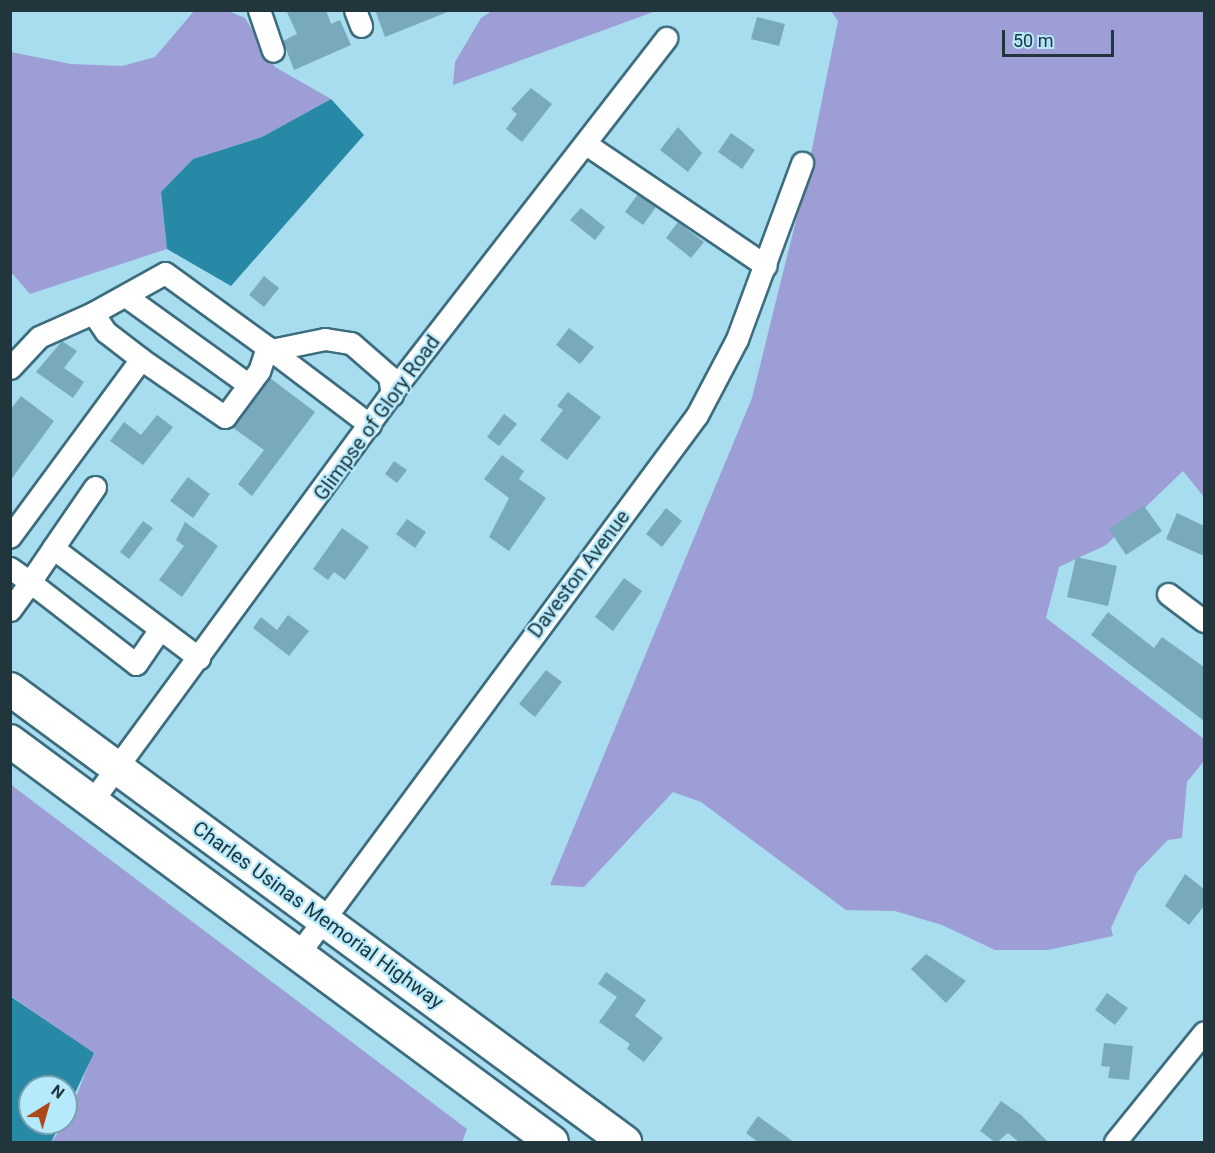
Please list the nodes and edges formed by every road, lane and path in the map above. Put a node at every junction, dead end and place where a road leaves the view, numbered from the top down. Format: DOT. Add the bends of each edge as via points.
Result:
graph roads {
  1 [pos="259,10"];
  2 [pos="666,38"];
  3 [pos="273,51"];
  4 [pos="586,144"];
  5 [pos="802,164"];
  6 [pos="766,266"];
  7 [pos="128,297"];
  8 [pos="93,313"];
  9 [pos="269,348"];
  10 [pos="141,359"];
  11 [pos="10,368"];
  12 [pos="249,385"];
  13 [pos="392,396"];
  14 [pos="370,425"];
  15 [pos="95,487"];
  16 [pos="10,537"];
  17 [pos="52,548"];
  18 [pos="10,568"];
  19 [pos="30,582"];
  20 [pos="1168,594"];
  21 [pos="10,610"];
  22 [pos="1204,621"];
  23 [pos="160,629"];
  24 [pos="199,658"];
  25 [pos="10,689"];
  26 [pos="10,741"];
  27 [pos="117,768"];
  28 [pos="92,801"];
  29 [pos="324,918"];
  30 [pos="299,953"];
  31 [pos="1204,1032"];
  32 [pos="552,1143"];
  33 [pos="625,1143"];
  34 [pos="1115,1143"];
  1 -- 3 [label="street"];
  2 -- 4 [label="street, Glimpse of Glory Road"];
  4 -- 6 [label="street"];
  4 -- 13 [label="street, Glimpse of Glory Road"];
  5 -- 6 [label="street, Daveston Avenue"];
  6 -- 29 [label="street, Daveston Avenue" via="733,348 697,415"];
  7 -- 8 [label="street"];
  7 -- 9 [label="street" via="165,273"];
  7 -- 12 [label="street"];
  8 -- 10 [label="street" via="106,333"];
  8 -- 11 [label="street" via="39,337"];
  9 -- 12 [label="street"];
  9 -- 13 [label="street" via="325,339 351,343 389,376"];
  9 -- 14 [label="street"];
  10 -- 12 [label="street" via="225,417"];
  10 -- 16 [label="street"];
  13 -- 14 [label="street, Glimpse of Glory Road"];
  14 -- 24 [label="street, Glimpse of Glory Road"];
  15 -- 17 [label="street"];
  17 -- 19 [label="street"];
  17 -- 23 [label="street"];
  18 -- 19 [label="street"];
  19 -- 21 [label="street"];
  19 -- 23 [label="street" via="136,664"];
  20 -- 22 [label="street"];
  23 -- 24 [label="street"];
  24 -- 27 [label="street, Glimpse of Glory Road"];
  25 -- 27 [label="highway, Charles Usinas Memorial Highway"];
  26 -- 28 [label="highway, Charles Usinas Memorial Highway"];
  27 -- 28 [label="street, Glimpse of Glory Road"];
  27 -- 29 [label="highway, Charles Usinas Memorial Highway"];
  28 -- 30 [label="highway, Charles Usinas Memorial Highway"];
  29 -- 30 [label="street, Daveston Avenue"];
  29 -- 33 [label="highway, Charles Usinas Memorial Highway"];
  30 -- 32 [label="highway, Charles Usinas Memorial Highway"];
  31 -- 34 [label="street"];
}
